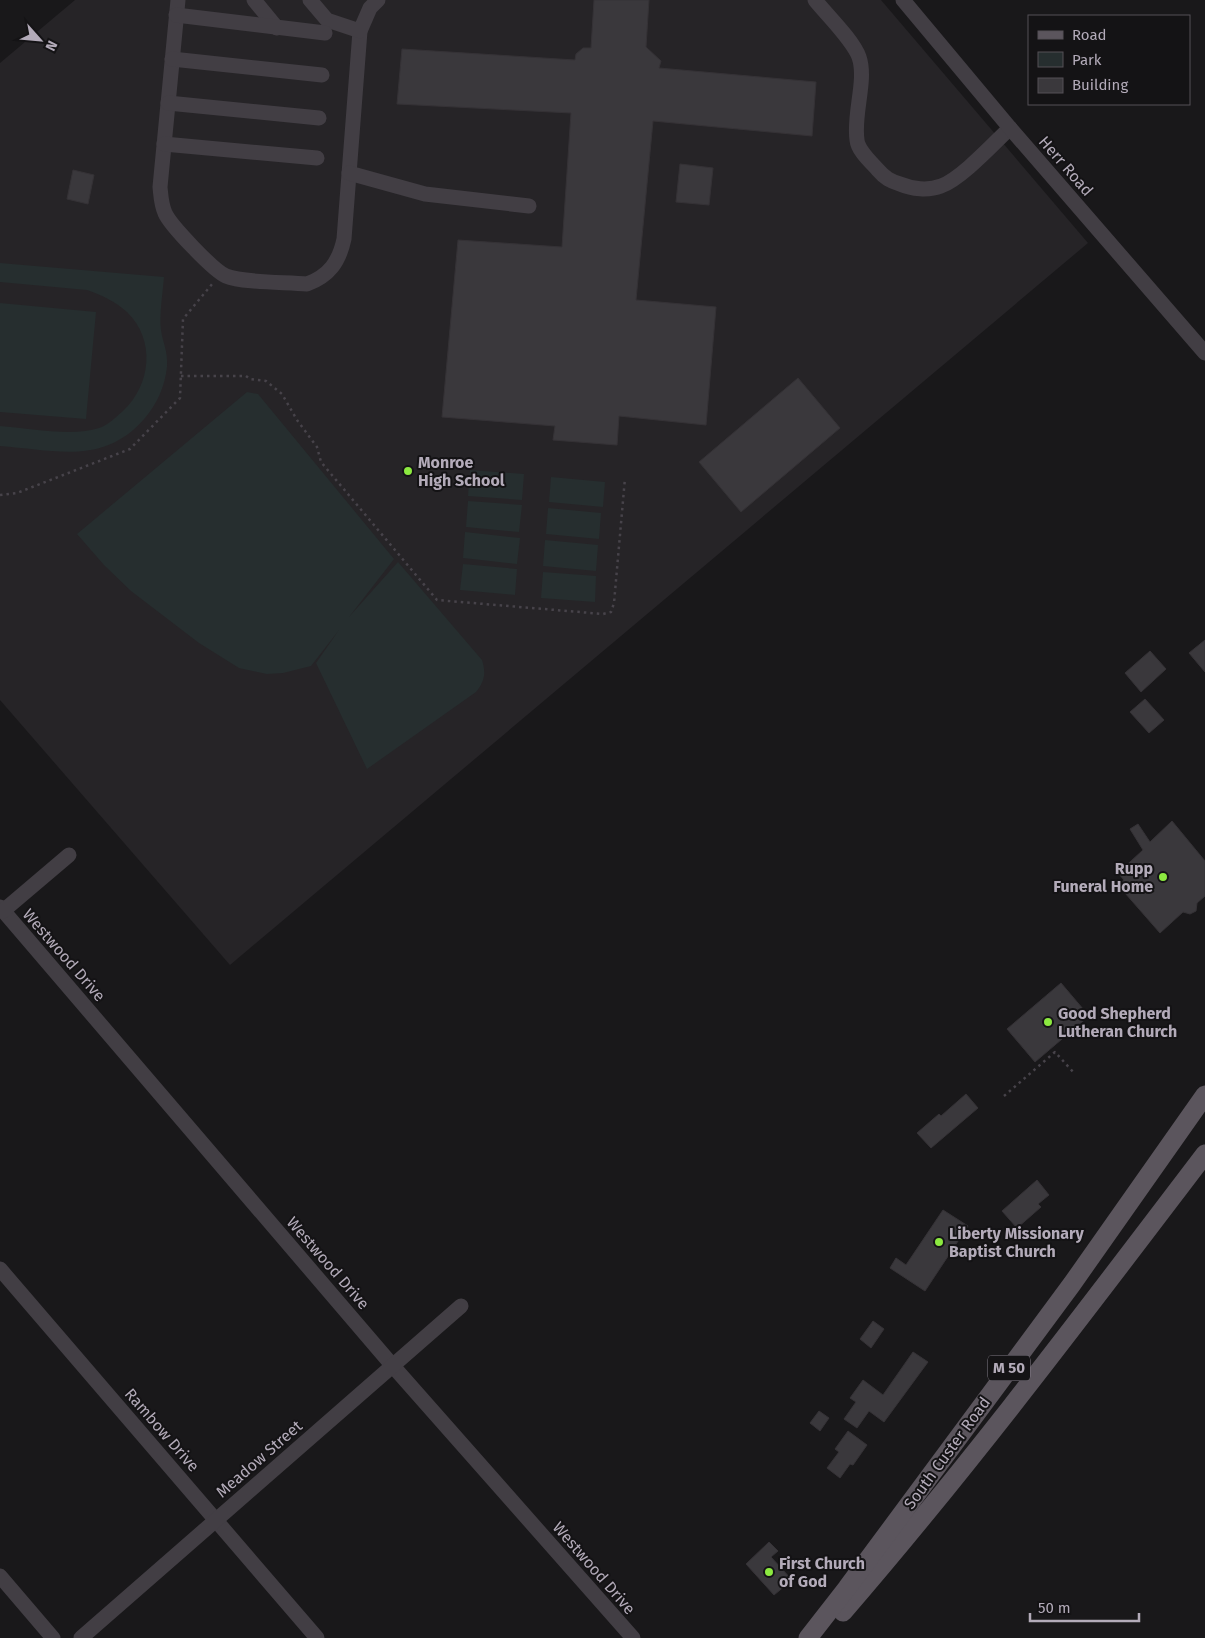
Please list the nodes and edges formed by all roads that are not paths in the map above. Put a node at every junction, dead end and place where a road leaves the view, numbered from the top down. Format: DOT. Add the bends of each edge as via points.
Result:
graph roads {
  1 [pos="178,0"];
  2 [pos="254,0"];
  3 [pos="310,0"];
  4 [pos="378,0"];
  5 [pos="815,0"];
  6 [pos="903,0"];
  7 [pos="176,15"];
  8 [pos="277,28"];
  9 [pos="360,31"];
  10 [pos="325,33"];
  11 [pos="172,59"];
  12 [pos="322,75"];
  13 [pos="168,103"];
  14 [pos="319,118"];
  15 [pos="1010,128"];
  16 [pos="164,144"];
  17 [pos="317,158"];
  18 [pos="350,173"];
  19 [pos="530,206"];
  20 [pos="1205,353"];
  21 [pos="69,855"];
  22 [pos="2,914"];
  23 [pos="1205,1095"];
  24 [pos="1205,1154"];
  25 [pos="0,1269"];
  26 [pos="461,1306"];
  27 [pos="392,1365"];
  28 [pos="216,1520"];
  29 [pos="0,1576"];
  30 [pos="53,1638"];
  31 [pos="81,1638"];
  32 [pos="317,1638"];
  33 [pos="633,1638"];
  34 [pos="808,1638"];
  35 [pos="821,1638"];
  1 -- 7 [label="street"];
  2 -- 8 [label="street"];
  3 -- 9 [label="street" via="327,20"];
  4 -- 9 [label="street" via="370,8"];
  5 -- 15 [label="street" via="853,45 858,56 861,67 857,142 885,178 908,187 941,187"];
  6 -- 15 [label="street, Herr Road"];
  7 -- 8 [label="street"];
  7 -- 11 [label="street"];
  8 -- 10 [label="street"];
  9 -- 18 [label="street"];
  11 -- 12 [label="street"];
  11 -- 13 [label="street"];
  13 -- 14 [label="street"];
  13 -- 16 [label="street"];
  15 -- 20 [label="street, Herr Road"];
  16 -- 17 [label="street"];
  16 -- 18 [label="street" via="160,186 165,215 217,270 238,279 307,284 327,274 342,250"];
  18 -- 19 [label="street" via="425,194"];
  21 -- 22 [label="street"];
  22 -- 27 [label="street, Westwood Drive"];
  23 -- 34 [label="main road, South Custer Road / M 50" via="1072,1284"];
  24 -- 35 [label="main road, South Custer Road / M 50" via="995,1427"];
  25 -- 28 [label="street, Rambow Drive"];
  26 -- 27 [label="street, Meadow Street"];
  27 -- 28 [label="street, Meadow Street"];
  27 -- 33 [label="street, Westwood Drive"];
  28 -- 31 [label="street, Meadow Street"];
  28 -- 32 [label="street, Rambow Drive"];
  29 -- 30 [label="street"];
}
